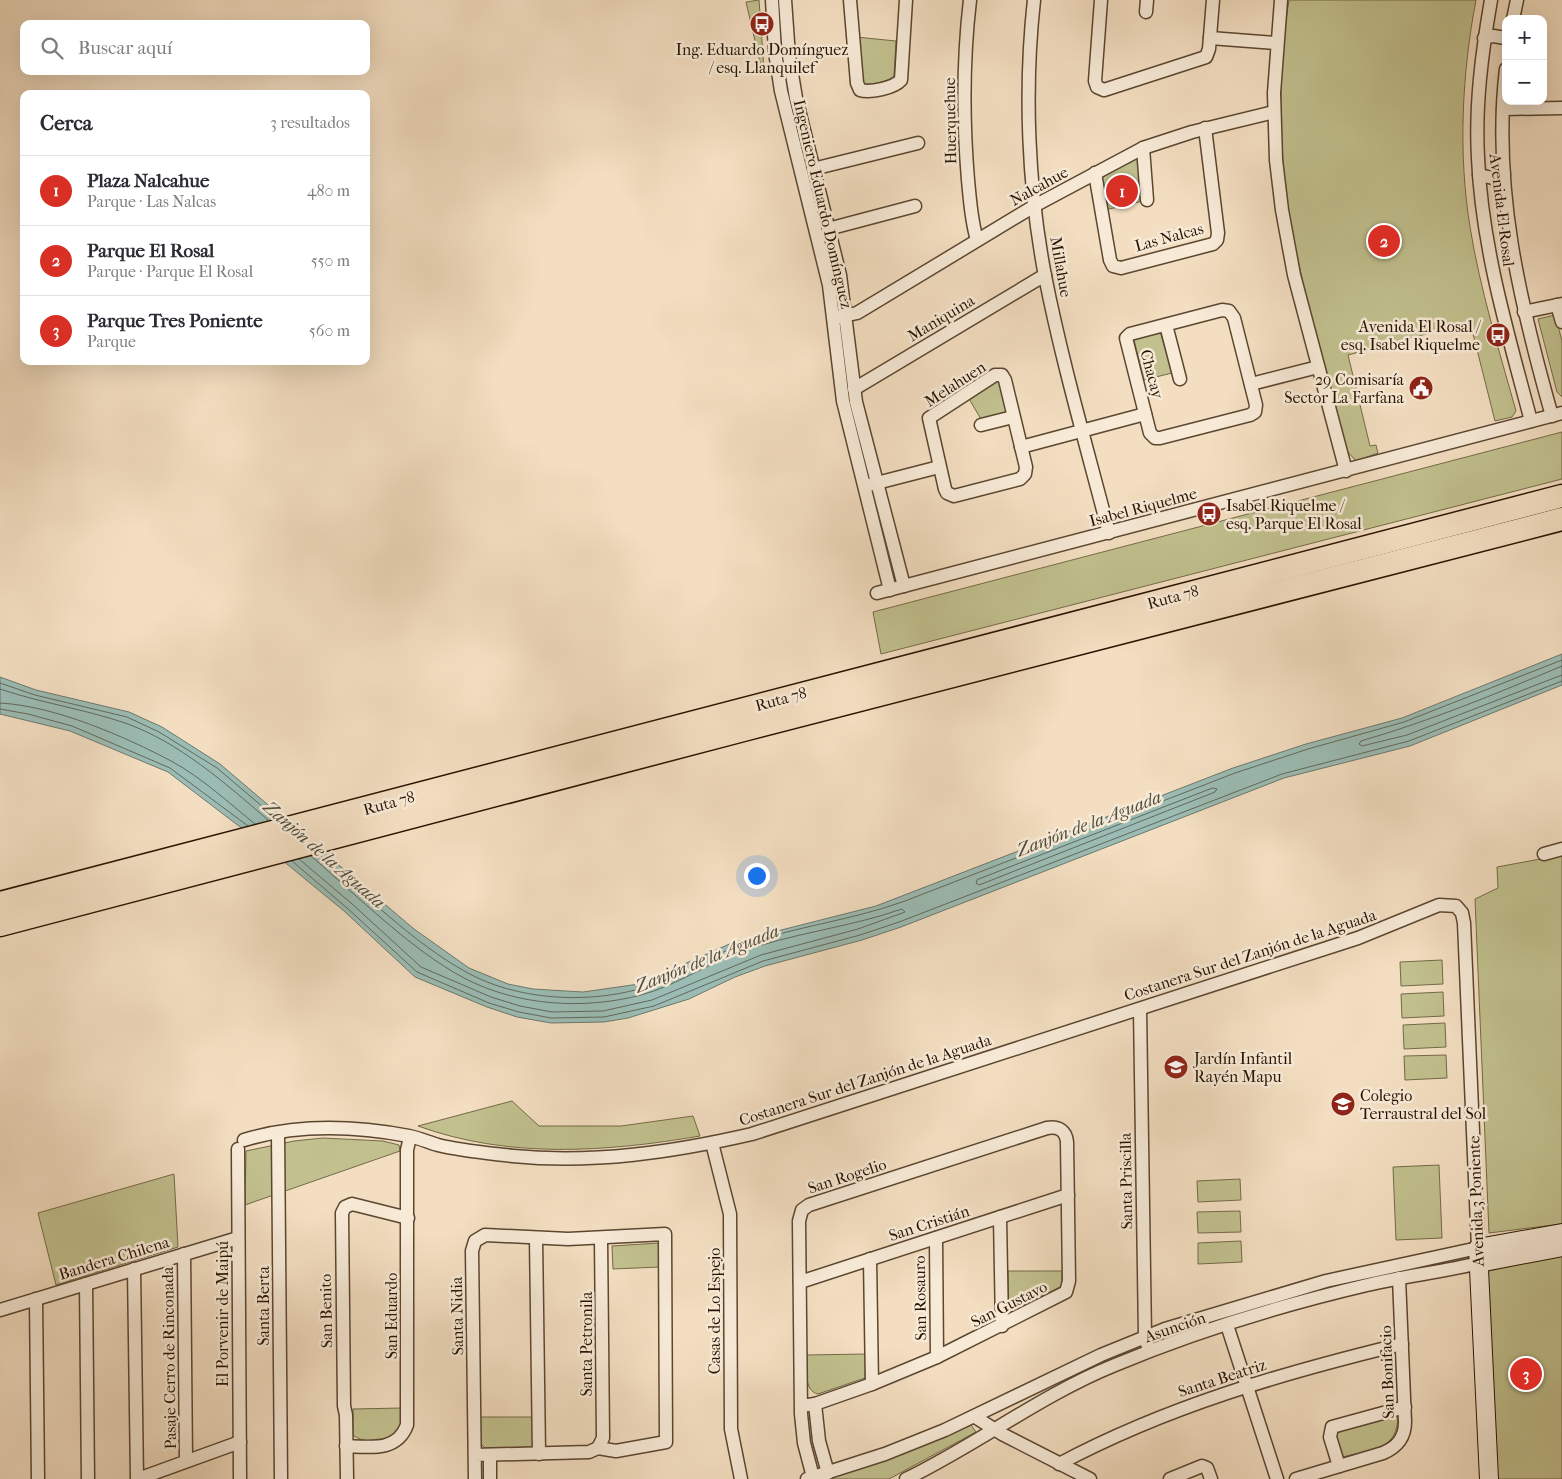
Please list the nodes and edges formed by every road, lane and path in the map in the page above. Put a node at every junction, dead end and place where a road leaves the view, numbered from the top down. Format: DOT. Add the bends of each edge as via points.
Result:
graph roads {
  1 [pos="772,0"];
  2 [pos="785,0"];
  3 [pos="850,0"];
  4 [pos="906,0"];
  5 [pos="970,0"];
  6 [pos="1034,0"];
  7 [pos="1101,0"];
  8 [pos="1213,0"];
  9 [pos="1281,0"];
  10 [pos="1491,0"];
  11 [pos="1517,0"];
  12 [pos="1514,15"];
  13 [pos="1502,37"];
  14 [pos="1210,38"];
  15 [pos="1484,38"];
  16 [pos="1276,43"];
  17 [pos="1503,105"];
  18 [pos="1562,108"];
  19 [pos="1503,109"];
  20 [pos="1274,112"];
  21 [pos="1205,128"];
  22 [pos="918,143"];
  23 [pos="1142,148"];
  24 [pos="813,169"];
  25 [pos="1096,173"];
  26 [pos="1504,174"];
  27 [pos="1479,175"];
  28 [pos="1147,200"];
  29 [pos="1036,205"];
  30 [pos="914,206"];
  31 [pos="828,228"];
  32 [pos="977,240"];
  33 [pos="1045,275"];
  34 [pos="1560,304"];
  35 [pos="1524,312"];
  36 [pos="846,316"];
  37 [pos="833,317"];
  38 [pos="1562,322"];
  39 [pos="1166,325"];
  40 [pos="1318,367"];
  41 [pos="1180,379"];
  42 [pos="1251,384"];
  43 [pos="854,389"];
  44 [pos="1145,414"];
  45 [pos="1557,414"];
  46 [pos="1014,416"];
  47 [pos="1531,421"];
  48 [pos="981,425"];
  49 [pos="1083,430"];
  50 [pos="1021,447"];
  51 [pos="939,467"];
  52 [pos="1346,471"];
  53 [pos="870,484"];
  54 [pos="1562,496"];
  55 [pos="1562,519"];
  56 [pos="1109,533"];
  57 [pos="904,586"];
  58 [pos="884,591"];
  59 [pos="1562,849"];
  60 [pos="1544,854"];
  61 [pos="0,903"];
  62 [pos="1464,923"];
  63 [pos="0,925"];
  64 [pos="1140,1009"];
  65 [pos="1062,1130"];
  66 [pos="278,1132"];
  67 [pos="410,1136"];
  68 [pos="712,1143"];
  69 [pos="241,1145"];
  70 [pos="1068,1195"];
  71 [pos="1000,1217"];
  72 [pos="408,1218"];
  73 [pos="1562,1233"];
  74 [pos="238,1238"];
  75 [pos="536,1238"];
  76 [pos="936,1238"];
  77 [pos="601,1239"];
  78 [pos="1562,1247"];
  79 [pos="184,1254"];
  80 [pos="1478,1256"];
  81 [pos="870,1259"];
  82 [pos="134,1269"];
  83 [pos="1399,1278"];
  84 [pos="800,1282"];
  85 [pos="86,1284"];
  86 [pos="36,1299"];
  87 [pos="0,1310"];
  88 [pos="1227,1325"];
  89 [pos="1002,1326"];
  90 [pos="1145,1337"];
  91 [pos="1402,1344"];
  92 [pos="1149,1351"];
  93 [pos="937,1357"];
  94 [pos="872,1384"];
  95 [pos="1246,1386"];
  96 [pos="815,1404"];
  97 [pos="801,1406"];
  98 [pos="1404,1407"];
  99 [pos="975,1417"];
  100 [pos="994,1430"];
  101 [pos="240,1442"];
  102 [pos="346,1446"];
  103 [pos="598,1448"];
  104 [pos="539,1454"];
  105 [pos="475,1455"];
  106 [pos="490,1455"];
  107 [pos="186,1461"];
  108 [pos="1060,1464"];
  109 [pos="1339,1466"];
  110 [pos="828,1473"];
  111 [pos="810,1478"];
  112 [pos="38,1479"];
  113 [pos="88,1479"];
  114 [pos="137,1479"];
  115 [pos="240,1479"];
  116 [pos="280,1479"];
  117 [pos="346,1479"];
  118 [pos="475,1479"];
  119 [pos="490,1479"];
  120 [pos="741,1479"];
  121 [pos="906,1479"];
  122 [pos="1090,1479"];
  123 [pos="1170,1479"];
  124 [pos="1211,1479"];
  125 [pos="1277,1479"];
  126 [pos="1296,1479"];
  127 [pos="1488,1479"];
  1 -- 37 [label="street, Ingeniero Eduardo Domínguez" via="781,91 828,281"];
  2 -- 24 [label="street, Ingeniero Eduardo Domínguez" via="794,92"];
  3 -- 4 [label="street" via="854,60 860,90 867,91 901,80"];
  5 -- 32 [label="street, Huerquehue" via="966,49 966,152 971,219"];
  6 -- 29 [label="street, Millahue" via="1030,105"];
  7 -- 14 [label="street" via="1095,69 1099,88 1110,89 1202,60 1208,55"];
  8 -- 14 [label="street"];
  9 -- 16 [label="street"];
  10 -- 15 [label="street, Avenida El Rosal"];
  11 -- 12 [label="street"];
  13 -- 15 [label="street"];
  14 -- 16 [label="street"];
  15 -- 27 [label="street, Avenida El Rosal" via="1478,105"];
  16 -- 20 [label="street"];
  17 -- 19 [label="street, Avenida El Rosal"];
  18 -- 19 [label="street"];
  19 -- 26 [label="street, Avenida El Rosal"];
  20 -- 21 [label="street, Nalcahue"];
  20 -- 40 [label="street" via="1284,225"];
  21 -- 23 [label="street, Nalcahue"];
  21 -- 25 [label="street, Las Nalcas" via="1218,233 1212,244 1121,268 1114,266 1110,260"];
  22 -- 24 [label="street"];
  23 -- 25 [label="street, Nalcahue"];
  23 -- 28 [label="street"];
  24 -- 31 [label="street, Ingeniero Eduardo Domínguez"];
  25 -- 29 [label="street, Nalcahue"];
  26 -- 27 [label="street" via="1493,178"];
  26 -- 35 [label="street, Avenida El Rosal" via="1511,244"];
  27 -- 47 [label="street, Avenida El Rosal" via="1495,283"];
  29 -- 32 [label="street, Nalcahue"];
  29 -- 33 [label="street, Millahue"];
  30 -- 31 [label="street"];
  31 -- 36 [label="street, Ingeniero Eduardo Domínguez"];
  32 -- 36 [label="street, Nalcahue" via="868,308"];
  33 -- 43 [label="street, Maniquina"];
  33 -- 49 [label="street, Millahue"];
  34 -- 35 [label="street"];
  34 -- 38 [label="street"];
  35 -- 45 [label="street, Avenida El Rosal"];
  36 -- 37 [label="street, Nalcahue"];
  36 -- 43 [label="street, Ingeniero Eduardo Domínguez"];
  37 -- 53 [label="street, Ingeniero Eduardo Domínguez" via="840,389"];
  39 -- 41 [label="street"];
  39 -- 42 [label="street, Chacay" via="1229,311 1234,318"];
  39 -- 44 [label="street, Chacay" via="1130,334 1126,338"];
  40 -- 42 [label="street"];
  40 -- 52 [label="street"];
  42 -- 44 [label="street, Chacay" via="1257,408 1252,415 1158,438 1150,433"];
  43 -- 53 [label="street, Ingeniero Eduardo Domínguez"];
  44 -- 49 [label="street"];
  45 -- 47 [label="street, Isabel Riquelme"];
  46 -- 48 [label="street"];
  46 -- 50 [label="street, Melahuen"];
  46 -- 51 [label="street, Melahuen" via="1004,378 1000,374 931,414 928,421"];
  47 -- 52 [label="street, Isabel Riquelme"];
  49 -- 50 [label="street"];
  49 -- 56 [label="street, Millahue"];
  50 -- 51 [label="street, Melahuen" via="1026,470 1024,477 957,495 951,496 946,492"];
  51 -- 53 [label="street"];
  52 -- 56 [label="street, Isabel Riquelme"];
  53 -- 57 [label="street, Ingeniero Eduardo Domínguez"];
  53 -- 58 [label="street, Ingeniero Eduardo Domínguez"];
  54 -- 61 [label="highway, Ruta 78"];
  55 -- 63 [label="highway, Ruta 78"];
  56 -- 57 [label="street, Isabel Riquelme"];
  57 -- 58 [label="street, Isabel Riquelme"];
  59 -- 60 [label="street"];
  62 -- 64 [label="street, Costanera Sur del Zanjón de la Aguada" via="1456,906 1439,905 1358,938"];
  62 -- 80 [label="street, Avenida 3 Poniente"];
  64 -- 68 [label="street, Costanera Sur del Zanjón de la Aguada" via="752,1134"];
  64 -- 90 [label="street, Santa Priscilla"];
  65 -- 70 [label="street, San Gustavo" via="1067,1139"];
  65 -- 84 [label="street, San Rogelio" via="1048,1128 805,1207 799,1216"];
  66 -- 67 [label="street, Costanera Sur del Zanjón de la Aguada" via="345,1128"];
  66 -- 69 [label="street, Costanera Sur del Zanjón de la Aguada"];
  66 -- 116 [label="street, Santa Berta"];
  67 -- 68 [label="street, Costanera Sur del Zanjón de la Aguada" via="475,1151 564,1158 622,1156 688,1149"];
  67 -- 72 [label="street, San Eduardo" via="407,1150"];
  68 -- 120 [label="street, Casas de Lo Espejo" via="730,1214 731,1429"];
  69 -- 74 [label="street, El Porvenir de Maipú"];
  70 -- 71 [label="street, San Cristián"];
  70 -- 89 [label="street, San Gustavo" via="1067,1290"];
  71 -- 76 [label="street, San Cristián"];
  71 -- 89 [label="street"];
  72 -- 102 [label="street, San Eduardo" via="407,1426 400,1438 389,1445"];
  72 -- 102 [label="street, San Benito" via="352,1204 342,1212"];
  73 -- 80 [label="street, Asunción"];
  74 -- 79 [label="street, Bandera Chilena"];
  74 -- 101 [label="street, El Porvenir de Maipú"];
  75 -- 77 [label="street, Santa Nidia"];
  75 -- 104 [label="street"];
  75 -- 105 [label="street, Santa Nidia" via="485,1235 477,1238 472,1247"];
  76 -- 81 [label="street, San Cristián"];
  76 -- 93 [label="street, San Rosauro"];
  77 -- 103 [label="street, Santa Petronila" via="603,1438"];
  77 -- 103 [label="street, Santa Nidia" via="665,1234 666,1442 616,1451"];
  78 -- 80 [label="street, Asunción"];
  79 -- 82 [label="street, Bandera Chilena"];
  79 -- 107 [label="street, Pasaje Cerro de Rinconada"];
  80 -- 83 [label="street, Asunción"];
  80 -- 90 [label="street, Asunción" via="1318,1283"];
  80 -- 127 [label="street, Avenida 3 Poniente"];
  81 -- 84 [label="street, San Cristián"];
  81 -- 94 [label="street"];
  82 -- 85 [label="street, Bandera Chilena"];
  82 -- 114 [label="street"];
  83 -- 88 [label="street, Asunción" via="1319,1297"];
  83 -- 91 [label="street, San Bonifacio"];
  84 -- 97 [label="street, San Rogelio"];
  85 -- 86 [label="street, Bandera Chilena"];
  85 -- 113 [label="street"];
  86 -- 87 [label="street, Bandera Chilena"];
  86 -- 112 [label="street"];
  88 -- 92 [label="street, Asunción"];
  88 -- 95 [label="street"];
  89 -- 93 [label="street, San Gustavo"];
  90 -- 92 [label="street, Santa Priscilla"];
  90 -- 99 [label="street, Asunción" via="1083,1363"];
  91 -- 95 [label="street, Santa Beatriz"];
  91 -- 98 [label="street, San Bonifacio"];
  92 -- 100 [label="street, Asunción" via="1065,1388"];
  93 -- 94 [label="street, San Gustavo"];
  94 -- 96 [label="street, San Gustavo"];
  95 -- 108 [label="street, Santa Beatriz" via="1142,1424"];
  95 -- 125 [label="street"];
  96 -- 97 [label="street"];
  96 -- 110 [label="street" via="819,1441"];
  97 -- 111 [label="street, San Rogelio"];
  98 -- 109 [label="street, San Bonifacio" via="1404,1434 1394,1447"];
  98 -- 109 [label="street" via="1332,1427 1330,1437"];
  99 -- 100 [label="street"];
  99 -- 110 [label="street, Asunción"];
  100 -- 108 [label="street"];
  100 -- 121 [label="street, Asunción"];
  101 -- 107 [label="street"];
  101 -- 115 [label="street, El Porvenir de Maipú"];
  102 -- 117 [label="street, San Benito"];
  103 -- 104 [label="street" via="589,1452"];
  104 -- 106 [label="street"];
  105 -- 106 [label="street"];
  105 -- 118 [label="street, Santa Nidia"];
  106 -- 119 [label="street"];
  107 -- 114 [label="street"];
  108 -- 122 [label="street"];
  109 -- 126 [label="street, San Bonifacio"];
  110 -- 111 [label="street, Asunción"];
  123 -- 124 [label="street" via="1202,1466 1207,1468"];
}
